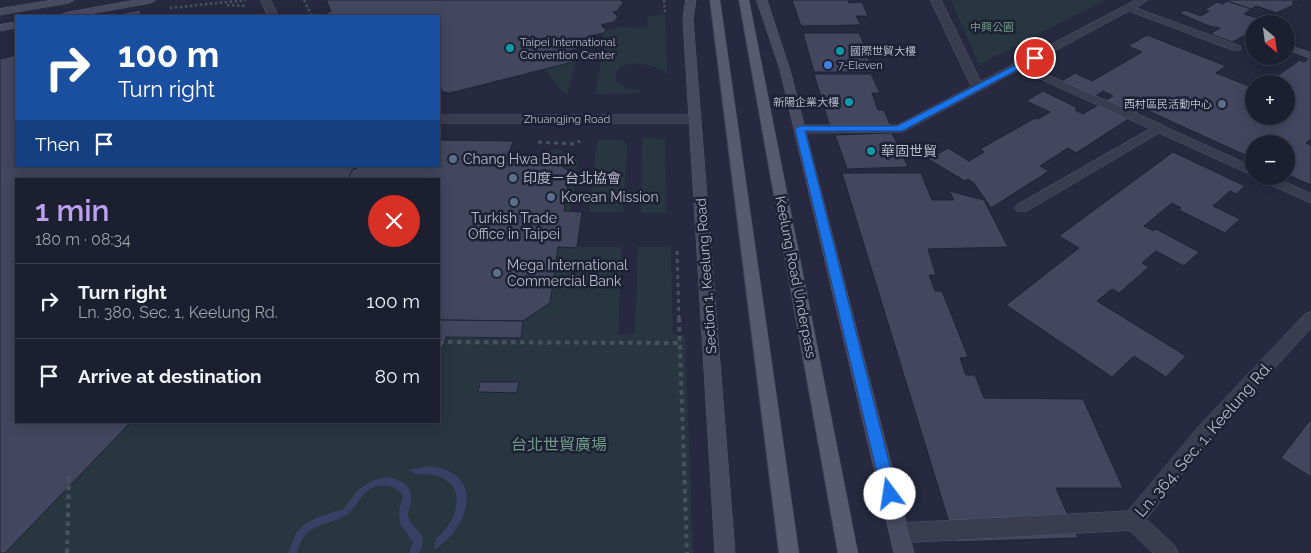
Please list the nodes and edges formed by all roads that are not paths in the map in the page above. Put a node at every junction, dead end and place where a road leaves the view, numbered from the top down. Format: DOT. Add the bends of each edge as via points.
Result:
graph roads {
  1 [pos="69,0"];
  2 [pos="151,0"];
  3 [pos="266,0"];
  4 [pos="691,0"];
  5 [pos="715,0"];
  6 [pos="744,0"];
  7 [pos="762,0"];
  8 [pos="936,0"];
  9 [pos="1143,0"];
  10 [pos="1128,8"];
  11 [pos="0,12"];
  12 [pos="69,15"];
  13 [pos="273,15"];
  14 [pos="15,25"];
  15 [pos="0,28"];
  16 [pos="1236,48"];
  17 [pos="1020,66"];
  18 [pos="978,88"];
  19 [pos="440,119"];
  20 [pos="695,119"];
  21 [pos="1159,128"];
  22 [pos="800,129"];
  23 [pos="1245,168"];
  24 [pos="1281,185"];
  25 [pos="1311,199"];
  26 [pos="1022,208"];
  27 [pos="1311,318"];
  28 [pos="1132,520"];
  29 [pos="899,533"];
  30 [pos="725,553"];
  31 [pos="789,553"];
  32 [pos="848,553"];
  33 [pos="904,553"];
  34 [pos="1168,553"];
  1 -- 11 [label="main road"];
  2 -- 12 [label="main road"];
  3 -- 13 [label="street"];
  4 -- 20 [label="main road, Section 1, Keelung Road" via="688,18"];
  5 -- 31 [label="main road"];
  6 -- 32 [label="main road, Keelung Road Underpass"];
  7 -- 22 [label="main road"];
  8 -- 18 [label="street"];
  9 -- 10 [label="street"];
  10 -- 16 [label="street"];
  10 -- 17 [label="street"];
  14 -- 15 [label="main road"];
  17 -- 18 [label="street"];
  17 -- 21 [label="street"];
  18 -- 22 [label="street" via="899,129"];
  19 -- 20 [label="street, Zhuangjing Road"];
  20 -- 30 [label="main road, Section 1, Keelung Road"];
  21 -- 23 [label="street"];
  21 -- 26 [label="street"];
  22 -- 29 [label="main road"];
  24 -- 25 [label="street"];
  27 -- 28 [label="street, Ln. 364, Sec. 1, Keelung Rd." via="1205,432"];
  28 -- 29 [label="street, Ln. 364, Sec. 1, Keelung Rd."];
  28 -- 34 [label="street"];
  29 -- 33 [label="main road"];
}
